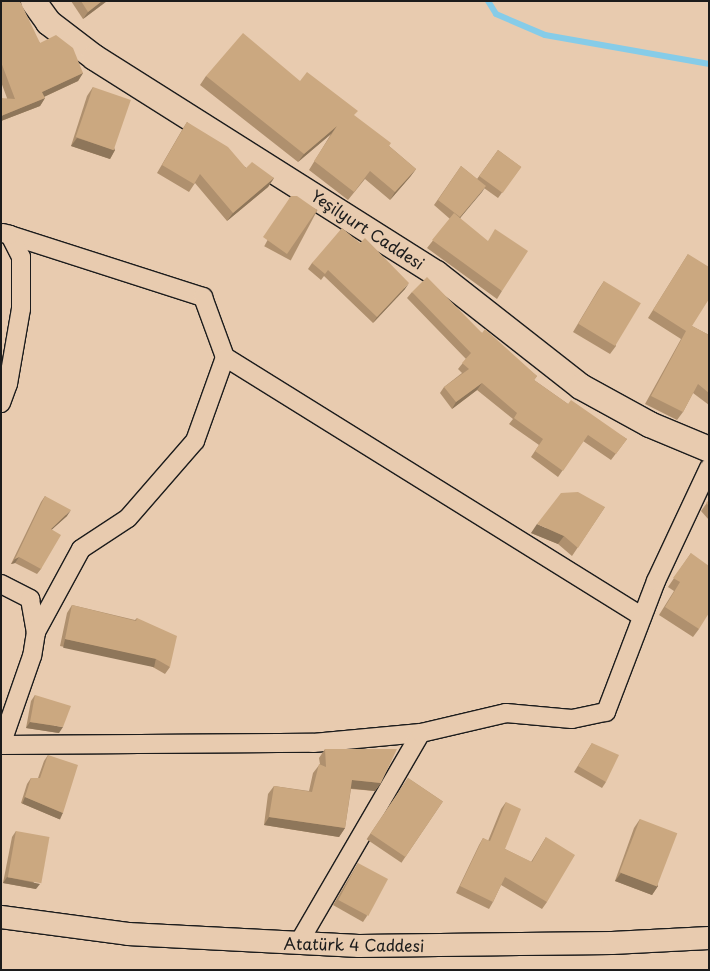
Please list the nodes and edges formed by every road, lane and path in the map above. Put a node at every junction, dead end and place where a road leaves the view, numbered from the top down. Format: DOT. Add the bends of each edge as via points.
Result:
graph roads {
  1 [pos="33,1"];
  2 [pos="6,234"];
  3 [pos="225,357"];
  4 [pos="1,403"];
  5 [pos="709,449"];
  6 [pos="709,468"];
  7 [pos="1,584"];
  8 [pos="642,617"];
  9 [pos="36,632"];
  10 [pos="421,733"];
  11 [pos="1,745"];
  12 [pos="1,918"];
  13 [pos="709,938"];
  14 [pos="298,944"];
  1 -- 5 [label="main road, Yeşilyurt Caddesi" via="48,22 94,57 436,273 580,386 649,424"];
  2 -- 3 [label="street" via="203,297"];
  2 -- 4 [label="street" via="21,258 21,309 8,384"];
  3 -- 8 [label="street"];
  3 -- 9 [label="street" via="195,441 128,518 81,549"];
  6 -- 8 [label="street"];
  7 -- 9 [label="street" via="30,599"];
  8 -- 10 [label="street" via="606,712 572,719 506,713"];
  9 -- 11 [label="street" via="32,656"];
  10 -- 11 [label="street" via="314,743"];
  10 -- 14 [label="street"];
  12 -- 14 [label="street, Atatürk 4 Caddesi" via="128,934"];
  13 -- 14 [label="street, Atatürk 4 Caddesi" via="612,943"];
}
